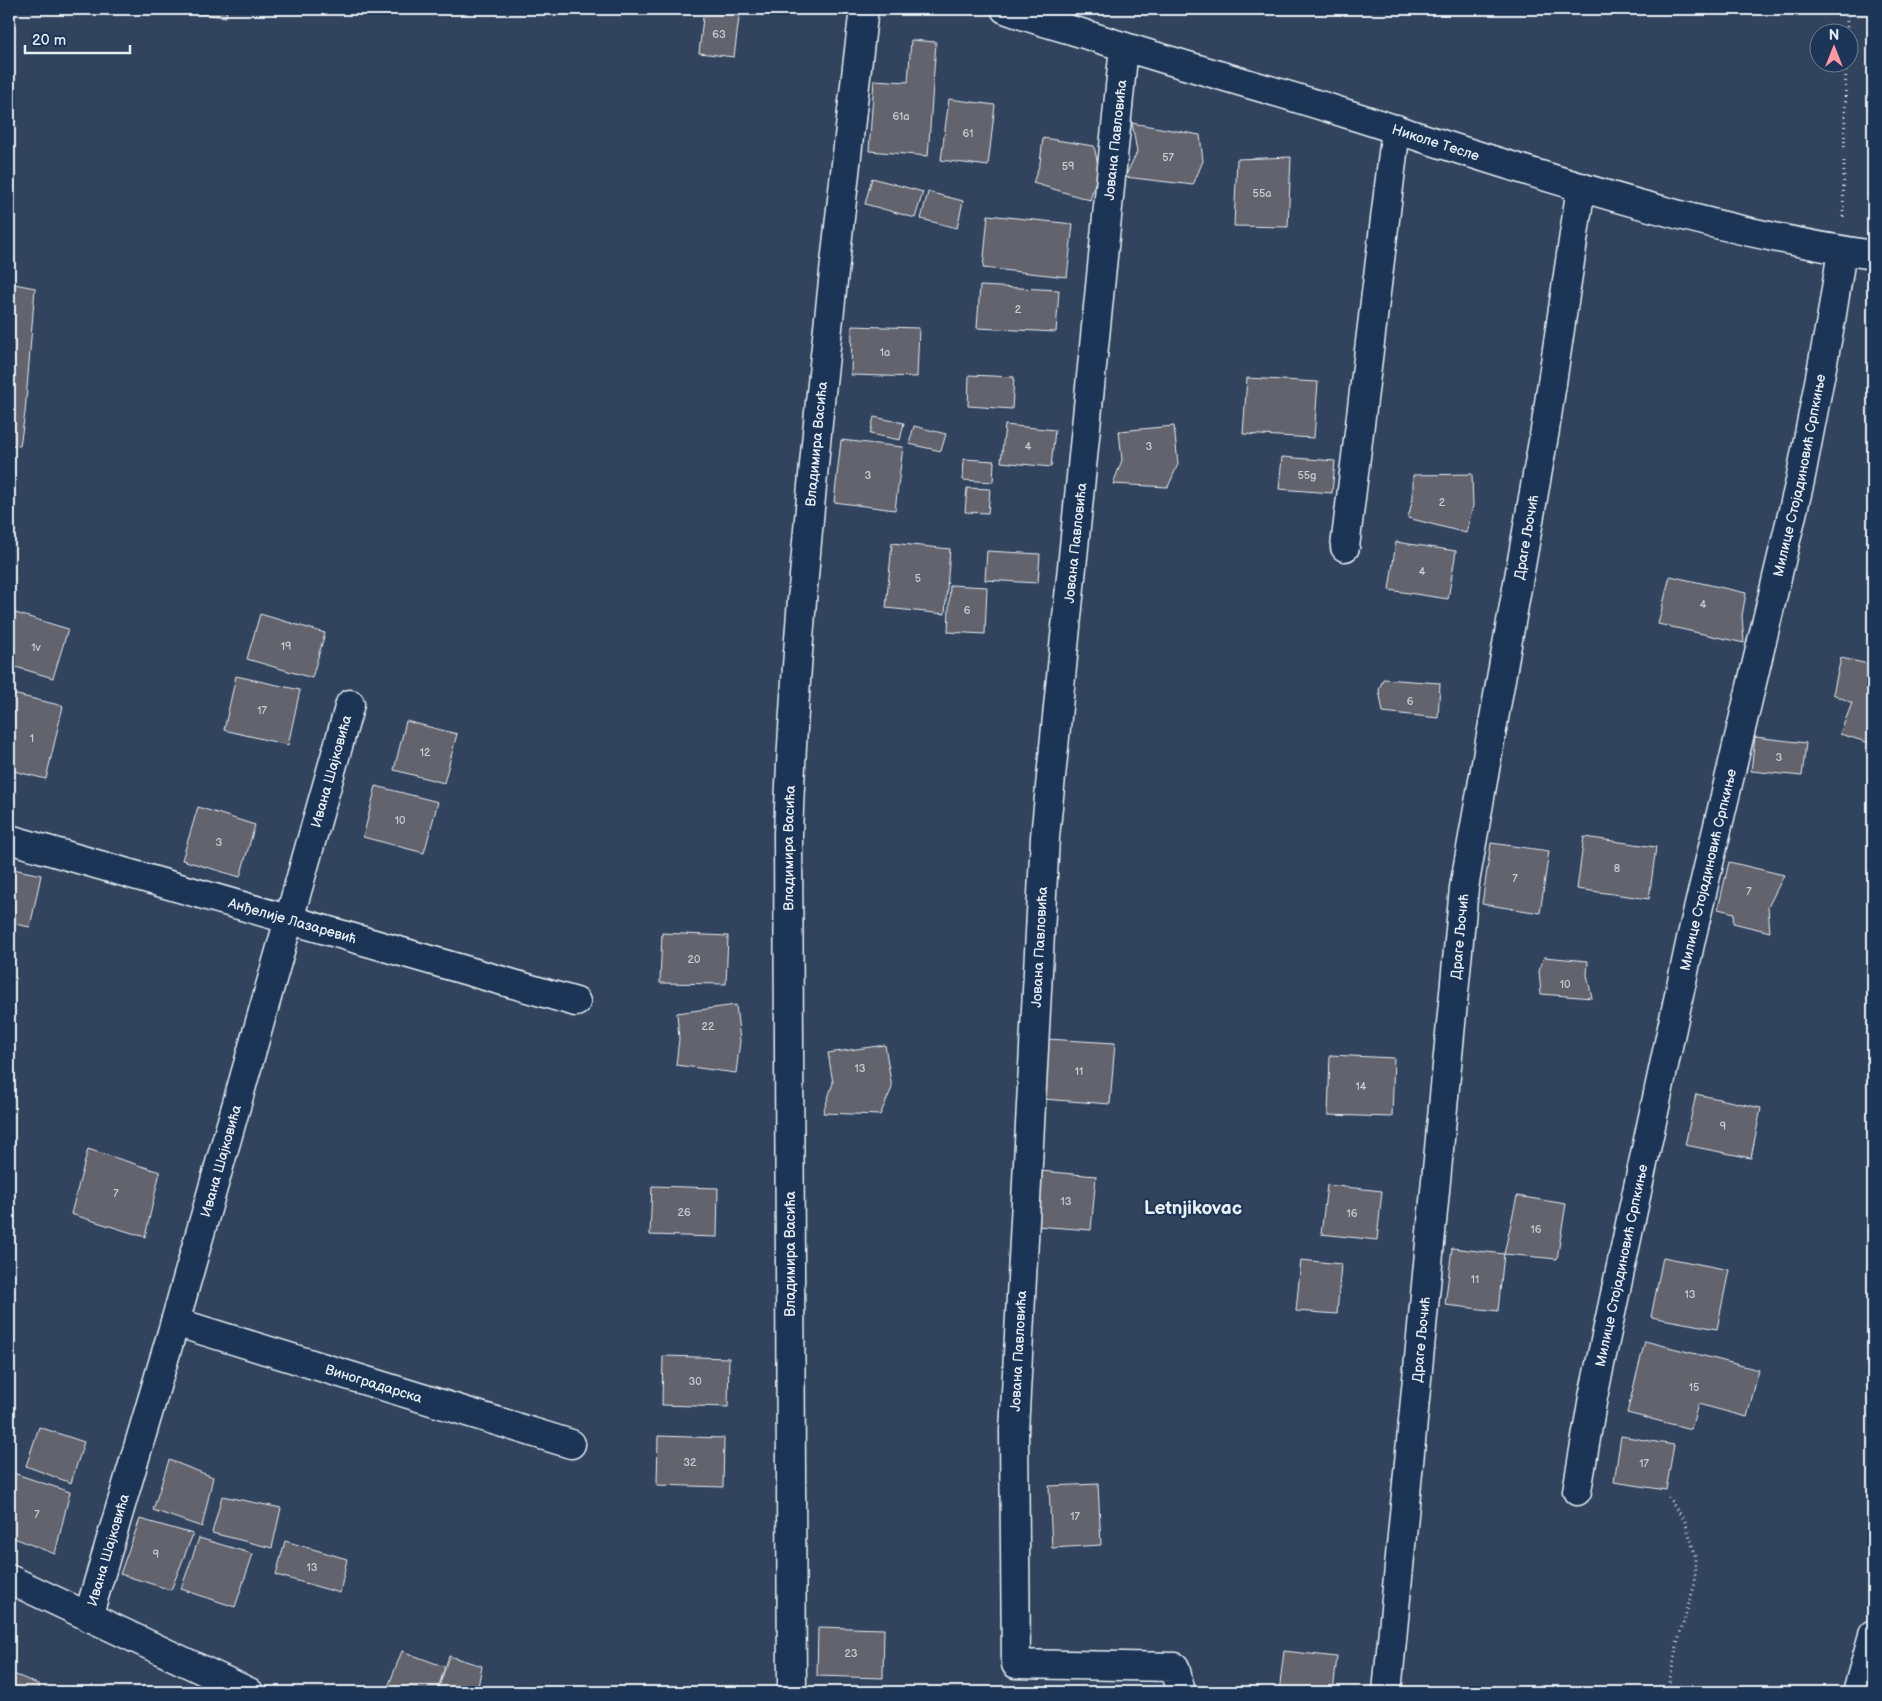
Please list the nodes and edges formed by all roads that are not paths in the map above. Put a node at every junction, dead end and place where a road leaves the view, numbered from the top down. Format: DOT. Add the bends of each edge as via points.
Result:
graph roads {
  1 [pos="864,9"];
  2 [pos="1005,9"];
  3 [pos="1124,47"];
  4 [pos="1396,129"];
  5 [pos="1581,187"];
  6 [pos="1842,250"];
  7 [pos="1873,255"];
  8 [pos="1345,547"];
  9 [pos="350,704"];
  10 [pos="9,839"];
  11 [pos="289,920"];
  12 [pos="576,1002"];
  13 [pos="175,1322"];
  14 [pos="571,1444"];
  15 [pos="1577,1491"];
  16 [pos="9,1579"];
  17 [pos="88,1617"];
  18 [pos="1873,1635"];
  19 [pos="249,1692"];
  20 [pos="792,1692"];
  21 [pos="1181,1692"];
  22 [pos="1387,1692"];
  23 [pos="1857,1692"];
  1 -- 20 [label="street, Владимира Васића" via="803,571 790,766"];
  2 -- 3 [label="street, Николе Тесле"];
  3 -- 4 [label="street, Николе Тесле"];
  3 -- 21 [label="street, Јована Павловића" via="1045,837 1014,1431 1016,1664 1175,1667"];
  4 -- 5 [label="street, Николе Тесле"];
  4 -- 8 [label="street"];
  5 -- 6 [label="street, Николе Тесле" via="1730,227"];
  5 -- 22 [label="street, Драге Љочић" via="1545,430 1464,888"];
  6 -- 7 [label="street, Николе Тесле"];
  6 -- 15 [label="street, Милице Стојадиновић Српкиње" via="1800,481 1691,939 1595,1387"];
  9 -- 11 [label="street, Ивана Шајковића"];
  10 -- 11 [label="street, Анђелије Лазаревић"];
  11 -- 12 [label="street, Анђелије Лазаревић"];
  11 -- 13 [label="street, Ивана Шајковића"];
  13 -- 14 [label="street, Виноградарска"];
  13 -- 17 [label="street, Ивана Шајковића"];
  16 -- 17 [label="street"];
  17 -- 19 [label="street"];
  18 -- 23 [label="street"];
}
